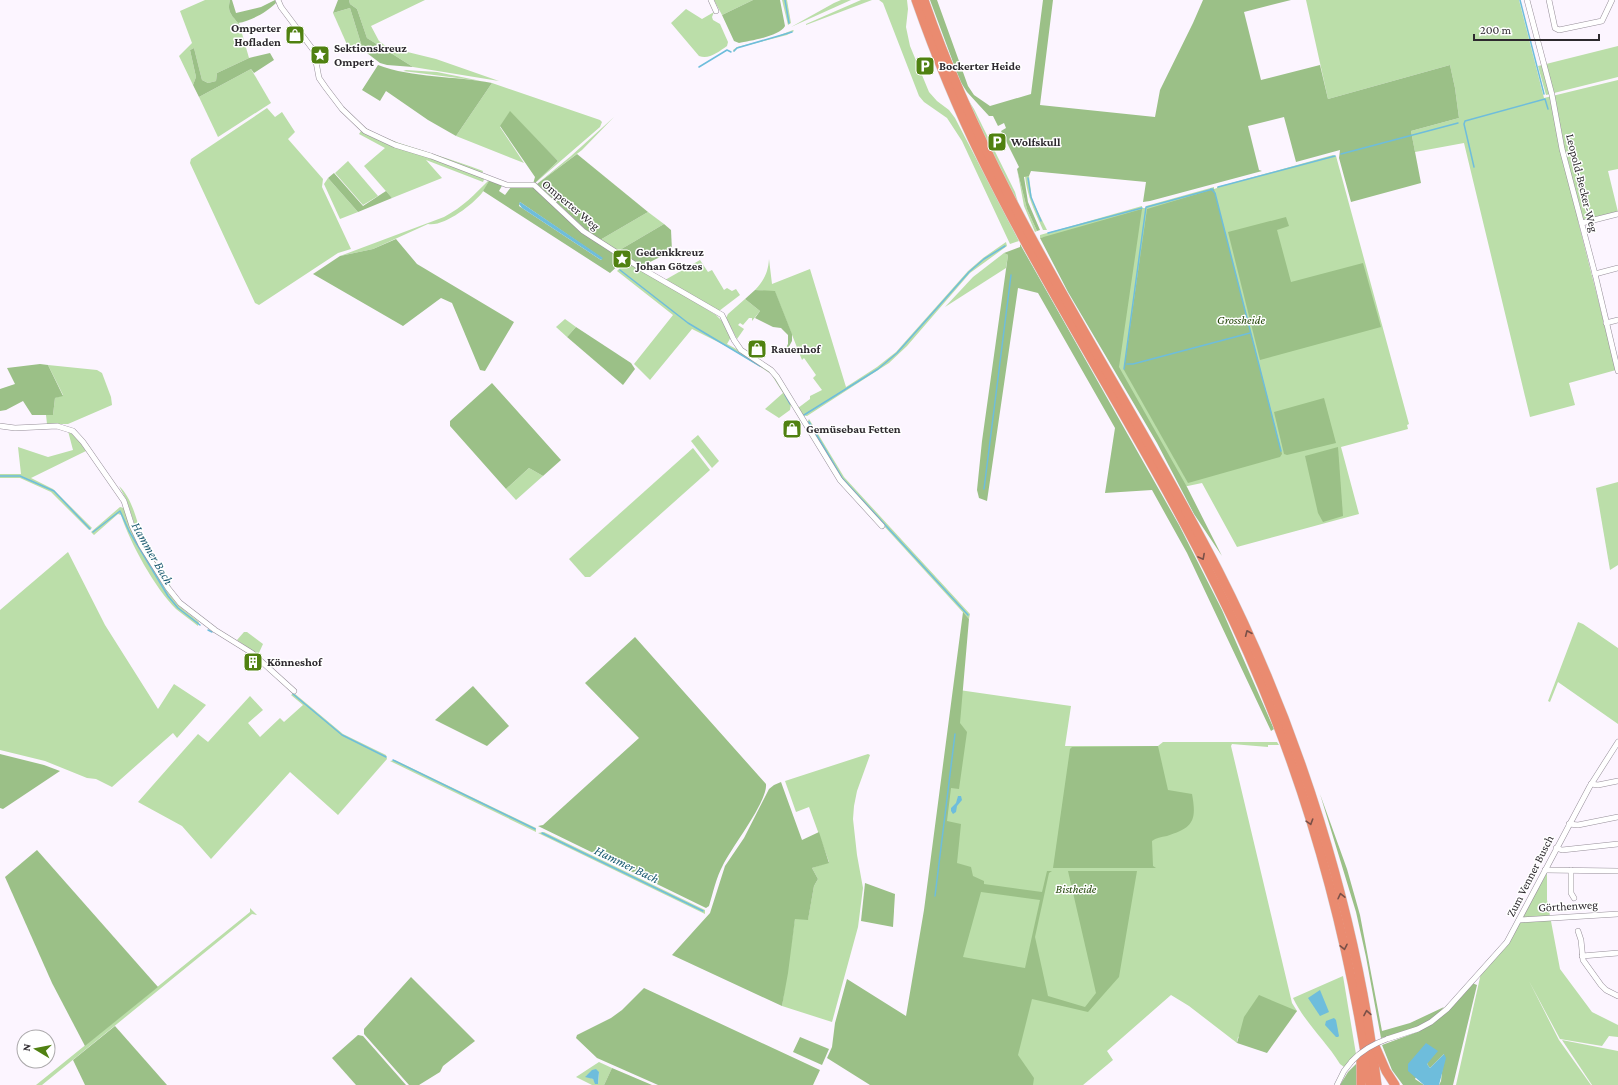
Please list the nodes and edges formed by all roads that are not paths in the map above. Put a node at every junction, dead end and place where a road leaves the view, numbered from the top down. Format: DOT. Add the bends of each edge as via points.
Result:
graph roads {
  1 [pos="278,0"];
  2 [pos="711,0"];
  3 [pos="916,0"];
  4 [pos="924,0"];
  5 [pos="1527,0"];
  6 [pos="1549,0"];
  7 [pos="1612,0"];
  8 [pos="716,11"];
  9 [pos="1618,214"];
  10 [pos="1582,223"];
  11 [pos="1618,268"];
  12 [pos="1595,274"];
  13 [pos="1618,320"];
  14 [pos="1606,323"];
  15 [pos="1618,371"];
  16 [pos="0,426"];
  17 [pos="882,526"];
  18 [pos="294,691"];
  19 [pos="1617,745"];
  20 [pos="1618,781"];
  21 [pos="1591,784"];
  22 [pos="1618,817"];
  23 [pos="1569,824"];
  24 [pos="1618,844"];
  25 [pos="1556,848"];
  26 [pos="1545,870"];
  27 [pos="1571,870"];
  28 [pos="1618,871"];
  29 [pos="1574,898"];
  30 [pos="1618,914"];
  31 [pos="1519,920"];
  32 [pos="1578,932"];
  33 [pos="1618,953"];
  34 [pos="1582,956"];
  35 [pos="1618,996"];
  36 [pos="1360,1025"];
  37 [pos="1371,1037"];
  38 [pos="1337,1085"];
  39 [pos="1361,1085"];
  40 [pos="1370,1085"];
  41 [pos="1377,1085"];
  42 [pos="1395,1085"];
  1 -- 17 [label="street, Omperter Weg" via="314,51 319,78 342,109 364,131 395,145 438,158 507,185 534,186 583,231 722,315 741,350 778,377 840,480"];
  2 -- 8 [label="street"];
  3 -- 36 [label="highway, one-way" via="952,93 983,160 1217,586 1259,678 1290,758 1322,862 1338,921"];
  37 -- 4 [label="highway, one-way" via="1337,878 1299,760 1272,689 1218,570 1049,270 989,157 955,84"];
  5 -- 10 [label="street, Leopold-Becker-Weg"];
  6 -- 7 [label="street" via="1556,28 1559,30 1602,21"];
  9 -- 10 [label="street"];
  10 -- 12 [label="street, Leopold-Becker-Weg"];
  11 -- 12 [label="street"];
  12 -- 14 [label="street, Leopold-Becker-Weg"];
  13 -- 14 [label="street"];
  14 -- 15 [label="street, Leopold-Becker-Weg"];
  16 -- 18 [label="street" via="57,426 73,431 124,501 141,545 180,603 215,630 252,653"];
  19 -- 21 [label="street, Zum Venner Busch"];
  20 -- 21 [label="street"];
  21 -- 23 [label="street, Zum Venner Busch"];
  22 -- 23 [label="street" via="1578,825"];
  23 -- 25 [label="street, Zum Venner Busch"];
  24 -- 25 [label="street" via="1562,850"];
  25 -- 26 [label="street, Zum Venner Busch"];
  26 -- 27 [label="street"];
  26 -- 31 [label="street, Zum Venner Busch"];
  27 -- 28 [label="street"];
  27 -- 29 [label="street" via="1571,893"];
  30 -- 31 [label="street, Görthenweg"];
  31 -- 38 [label="street, Zum Venner Busch, bridge" via="1507,942 1447,1010 1418,1029 1373,1044 1352,1061"];
  32 -- 34 [label="street"];
  33 -- 34 [label="street"];
  34 -- 35 [label="street" via="1601,985"];
  36 -- 39 [label="highway"];
  36 -- 40 [label="highway"];
  37 -- 41 [label="highway"];
  37 -- 42 [label="highway"];
}
